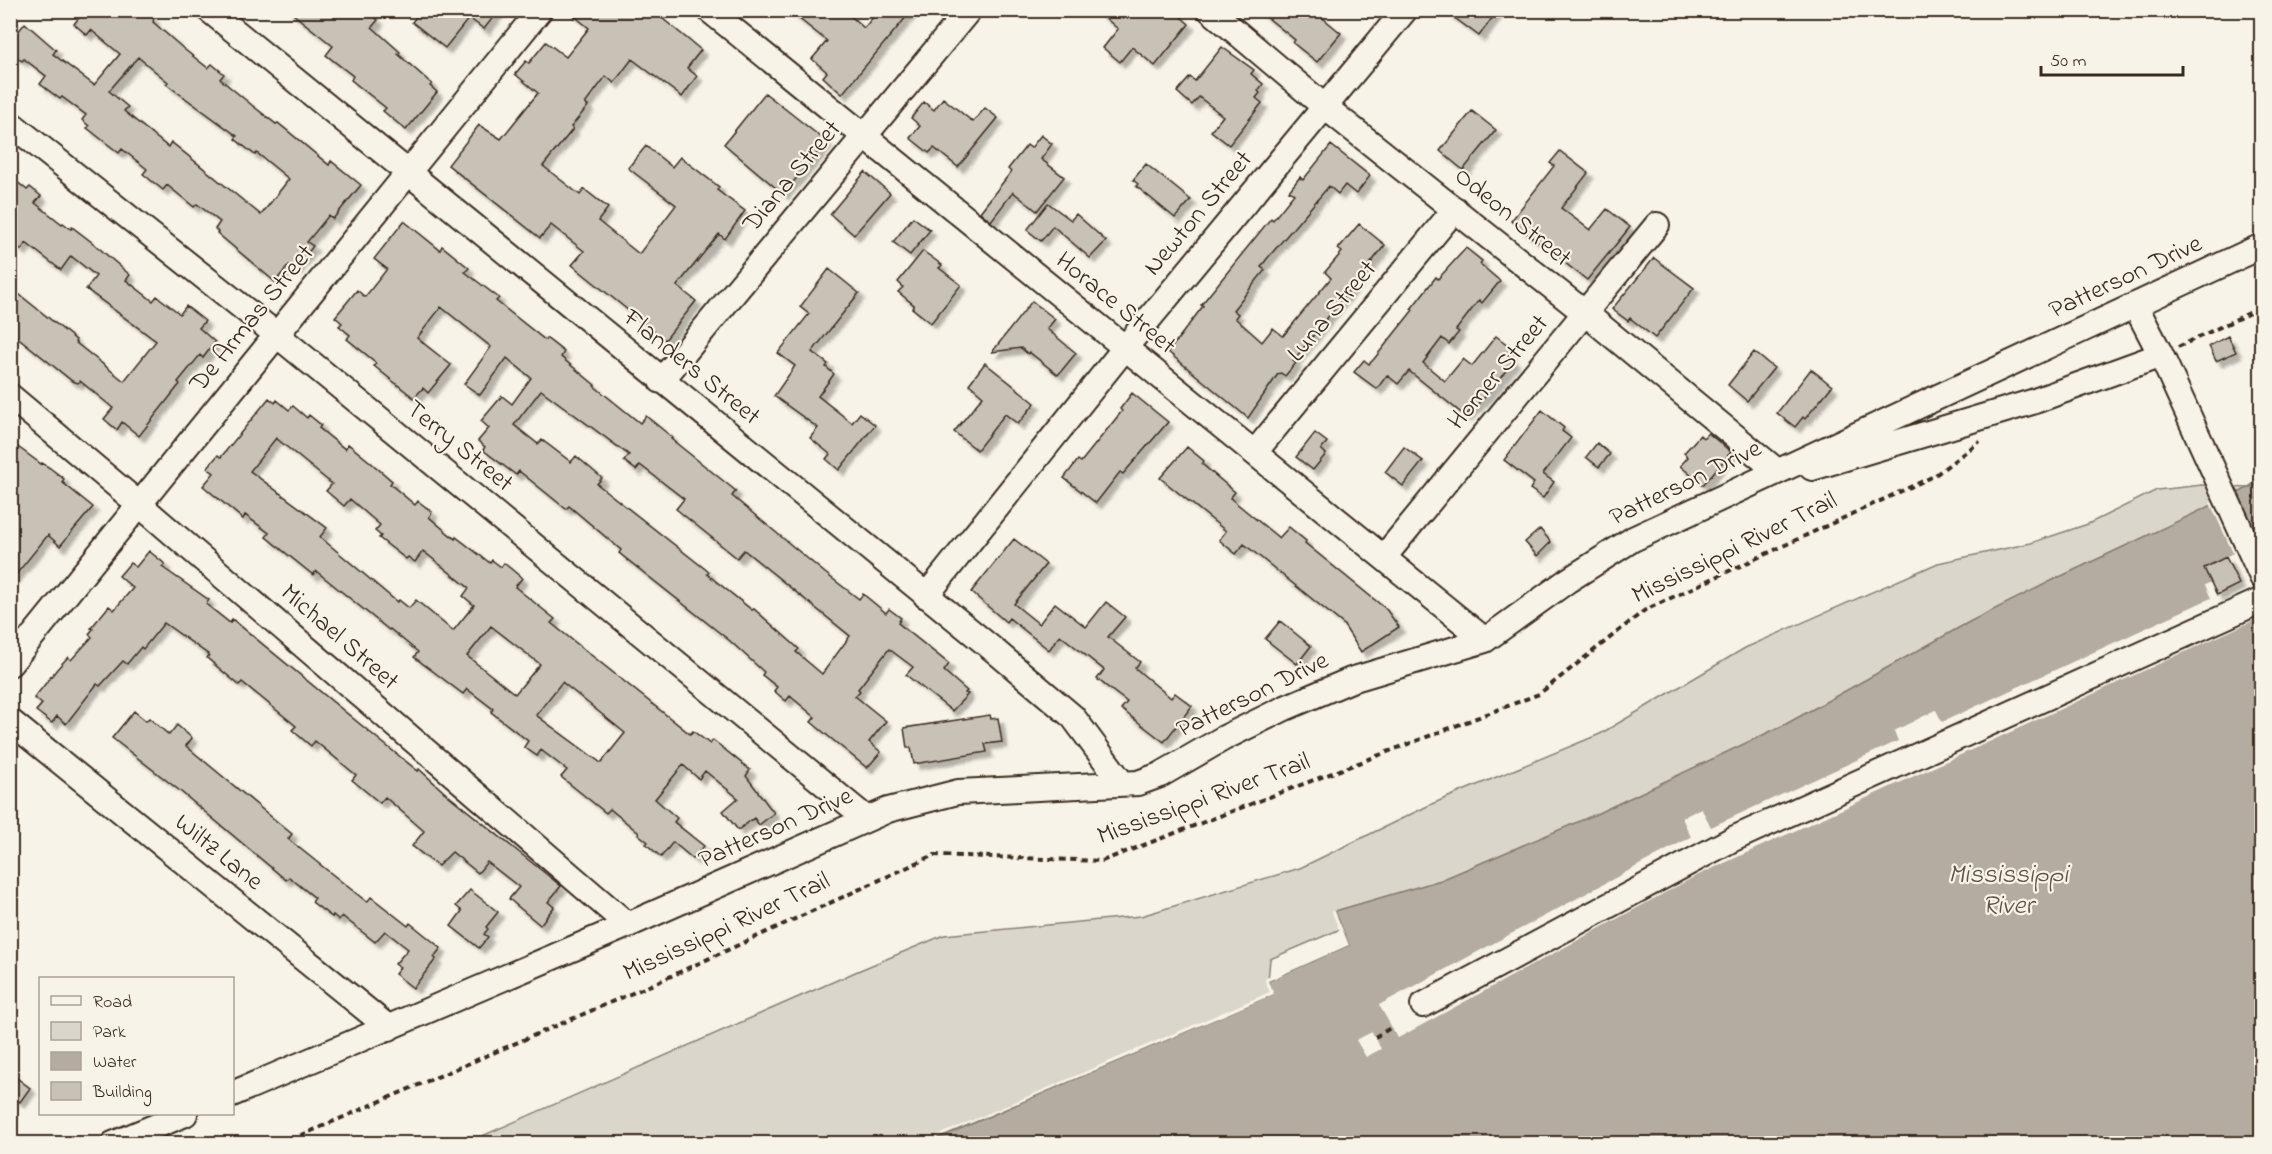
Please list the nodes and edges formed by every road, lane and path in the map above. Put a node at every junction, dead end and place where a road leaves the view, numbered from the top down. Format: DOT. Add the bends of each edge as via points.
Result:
graph roads {
  1 [pos="209,10"];
  2 [pos="540,10"];
  3 [pos="710,10"];
  4 [pos="969,10"];
  5 [pos="1210,10"];
  6 [pos="1405,10"];
  7 [pos="1325,107"];
  8 [pos="10,123"];
  9 [pos="864,137"];
  10 [pos="408,174"];
  11 [pos="1455,209"];
  12 [pos="1657,225"];
  13 [pos="2262,246"];
  14 [pos="2135,305"];
  15 [pos="2262,307"];
  16 [pos="1586,314"];
  17 [pos="277,335"];
  18 [pos="1124,349"];
  19 [pos="2161,355"];
  20 [pos="661,381"];
  21 [pos="10,396"];
  22 [pos="1987,436"];
  23 [pos="1255,452"];
  24 [pos="1777,471"];
  25 [pos="140,505"];
  26 [pos="1384,557"];
  27 [pos="2262,578"];
  28 [pos="926,596"];
  29 [pos="2262,600"];
  30 [pos="1485,640"];
  31 [pos="10,664"];
  32 [pos="10,721"];
  33 [pos="1122,783"];
  34 [pos="867,819"];
  35 [pos="628,925"];
  36 [pos="1423,1005"];
  37 [pos="1392,1027"];
  38 [pos="389,1028"];
  39 [pos="1374,1037"];
  40 [pos="234,1093"];
  41 [pos="180,1115"];
  42 [pos="113,1143"];
  43 [pos="281,1143"];
  1 -- 10 [label="street, Flanders Street"];
  2 -- 10 [label="street, De Armas Street"];
  3 -- 9 [label="street, Horace Street"];
  4 -- 9 [label="street, Diana Street"];
  5 -- 7 [label="street, Odeon Street"];
  6 -- 7 [label="street, Newton Street"];
  7 -- 11 [label="street, Odeon Street"];
  7 -- 18 [label="street, Newton Street"];
  8 -- 17 [label="street, Terry Street"];
  9 -- 18 [label="street, Horace Street"];
  9 -- 20 [label="street, Diana Street"];
  10 -- 17 [label="street, De Armas Street"];
  10 -- 20 [label="street, Flanders Street"];
  11 -- 16 [label="street, Odeon Street"];
  11 -- 23 [label="street, Luna Street"];
  12 -- 16 [label="street, Homer Street"];
  13 -- 14 [label="street, Patterson Drive"];
  14 -- 19 [label="street"];
  14 -- 24 [label="street, Patterson Drive"];
  15 -- 19 [label="path"];
  16 -- 24 [label="street, Odeon Street"];
  16 -- 26 [label="street, Homer Street"];
  17 -- 25 [label="street, De Armas Street"];
  17 -- 34 [label="street, Terry Street"];
  18 -- 23 [label="street, Horace Street"];
  18 -- 28 [label="street, Newton Street"];
  19 -- 24 [label="street" via="2020,406 1805,471"];
  19 -- 27 [label="street"];
  20 -- 28 [label="street, Flanders Street"];
  21 -- 25 [label="street, Michael Street"];
  22 -- 43 [label="path, Mississippi River Trail" via="1934,476 1645,610 1539,694 1102,861 934,855 658,982"];
  23 -- 26 [label="street, Horace Street"];
  24 -- 30 [label="street, Patterson Drive" via="1633,539 1566,581"];
  25 -- 31 [label="street, De Armas Street"];
  25 -- 35 [label="street, Michael Street"];
  26 -- 30 [label="street, Horace Street"];
  28 -- 33 [label="street, Flanders Street" via="1073,717"];
  29 -- 36 [label="street" via="1733,839"];
  30 -- 33 [label="street, Patterson Drive" via="1351,680 1224,738 1160,775 1138,783"];
  32 -- 38 [label="street, Wiltz Lane"];
  33 -- 34 [label="street, Patterson Drive" via="958,792"];
  34 -- 35 [label="street, Patterson Drive"];
  35 -- 38 [label="street, Patterson Drive"];
  37 -- 39 [label="path"];
  38 -- 40 [label="street, Patterson Drive"];
  41 -- 42 [label="street"];
}
